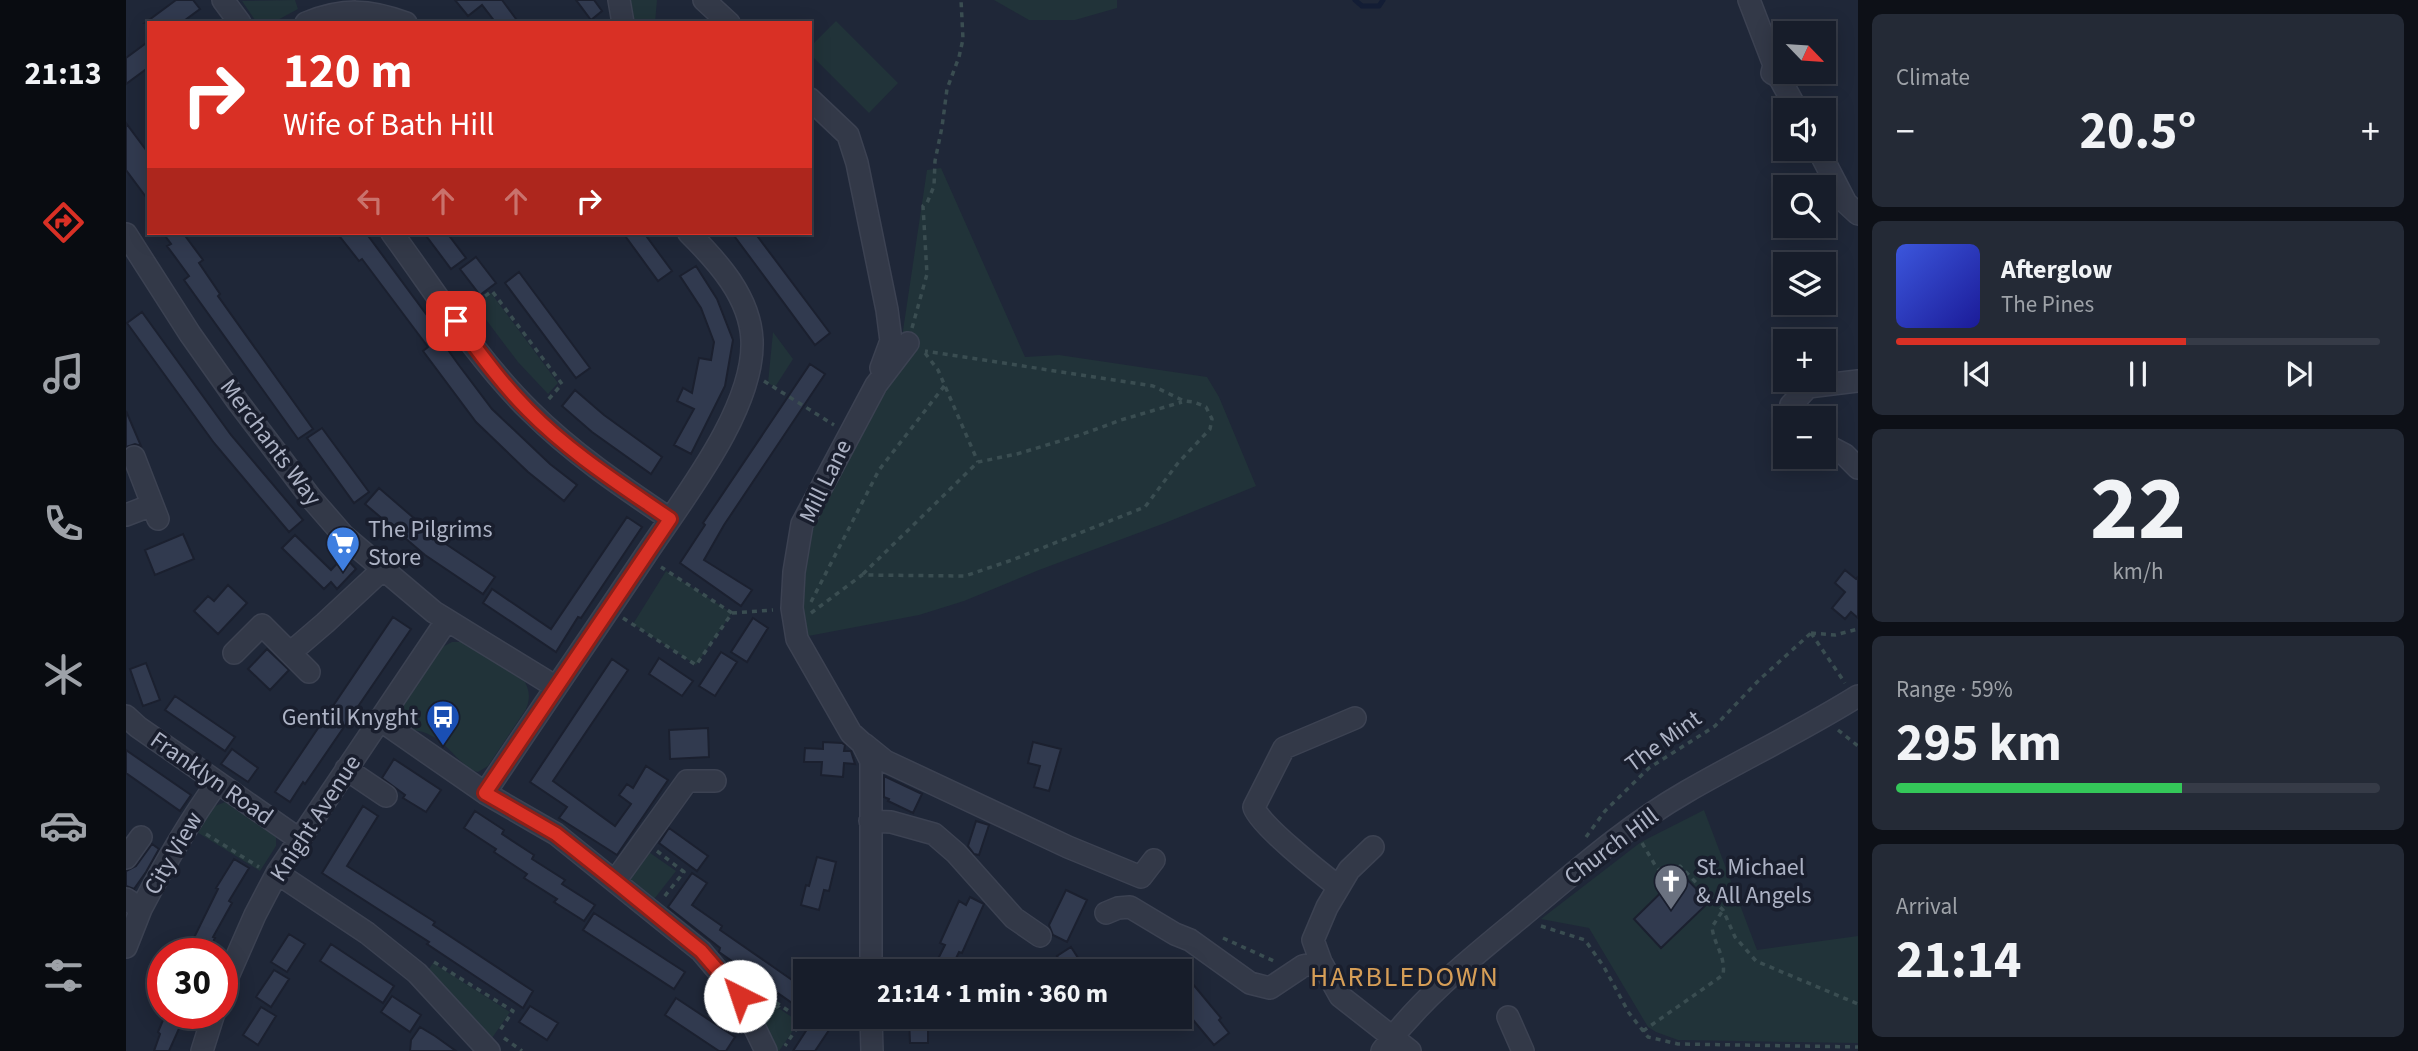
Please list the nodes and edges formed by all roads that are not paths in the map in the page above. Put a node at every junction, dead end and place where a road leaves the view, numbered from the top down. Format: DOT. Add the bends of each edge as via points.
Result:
graph roads {
  1 [pos="223,0"];
  2 [pos="619,0"];
  3 [pos="704,0"];
  4 [pos="1749,0"];
  5 [pos="239,21"];
  6 [pos="312,21"];
  7 [pos="399,21"];
  8 [pos="623,21"];
  9 [pos="727,21"];
  10 [pos="1790,98"];
  11 [pos="812,101"];
  12 [pos="1824,161"];
  13 [pos="1858,214"];
  14 [pos="126,234"];
  15 [pos="393,235"];
  16 [pos="691,235"];
  17 [pos="908,343"];
  18 [pos="1858,381"];
  19 [pos="876,385"];
  20 [pos="1791,406"];
  21 [pos="1836,450"];
  22 [pos="134,457"];
  23 [pos="1858,468"];
  24 [pos="126,515"];
  25 [pos="670,519"];
  26 [pos="383,569"];
  27 [pos="447,620"];
  28 [pos="234,653"];
  29 [pos="290,653"];
  30 [pos="309,672"];
  31 [pos="556,687"];
  32 [pos="1858,696"];
  33 [pos="126,716"];
  34 [pos="1355,718"];
  35 [pos="380,720"];
  36 [pos="862,743"];
  37 [pos="346,769"];
  38 [pos="715,781"];
  39 [pos="217,783"];
  40 [pos="485,793"];
  41 [pos="386,796"];
  42 [pos="870,821"];
  43 [pos="141,836"];
  44 [pos="299,839"];
  45 [pos="1373,847"];
  46 [pos="126,858"];
  47 [pos="1154,860"];
  48 [pos="270,872"];
  49 [pos="615,881"];
  50 [pos="1339,887"];
  51 [pos="134,904"];
  52 [pos="1106,912"];
  53 [pos="1040,936"];
  54 [pos="126,947"];
  55 [pos="238,954"];
  56 [pos="871,959"];
  57 [pos="1321,962"];
  58 [pos="1508,1017"];
  59 [pos="209,1029"];
  60 [pos="871,1029"];
  61 [pos="490,1044"];
  62 [pos="1388,1044"];
  63 [pos="202,1051"];
  64 [pos="765,1051"];
  65 [pos="872,1051"];
  66 [pos="1410,1051"];
  67 [pos="1523,1051"];
  1 -- 5 [label="street"];
  2 -- 8 [label="street"];
  3 -- 9 [label="street"];
  4 -- 10 [label="street" via="1774,65 1772,73"];
  6 -- 7 [label="street" via="358,10"];
  11 -- 19 [label="street" via="848,135 857,163 891,341"];
  12 -- 13 [label="street" via="1846,202"];
  14 -- 26 [label="street, Merchants Way" via="190,334 311,498 344,536"];
  15 -- 25 [label="street" via="503,384 589,462"];
  16 -- 25 [label="street" via="729,278 746,311 752,340 749,373 739,404"];
  17 -- 19 [label="street, Mill Lane"];
  18 -- 20 [label="street" via="1808,387"];
  19 -- 36 [label="street, Mill Lane" via="802,524 793,572 797,639 851,733"];
  21 -- 23 [label="street"];
  22 -- 24 [label="street" via="155,512"];
  25 -- 31 [label="street"];
  26 -- 27 [label="street, Merchants Way"];
  26 -- 29 [label="street"];
  27 -- 31 [label="street, Merchants Way"];
  27 -- 35 [label="street, Knight Avenue"];
  28 -- 29 [label="street" via="262,625"];
  29 -- 30 [label="street"];
  31 -- 40 [label="street"];
  32 -- 62 [label="street, Church Hill" via="1633,825 1475,954 1424,1001"];
  33 -- 39 [label="street, Franklyn Road"];
  34 -- 50 [label="street" via="1284,748 1254,807 1254,813"];
  35 -- 37 [label="street, Knight Avenue"];
  35 -- 40 [label="street"];
  36 -- 42 [label="street, Mill Lane" via="871,761"];
  36 -- 47 [label="street, Mill Lane" via="885,761 1141,877"];
  37 -- 41 [label="street"];
  37 -- 44 [label="street, Knight Avenue"];
  38 -- 49 [label="street" via="687,781"];
  39 -- 44 [label="street, Franklyn Road"];
  39 -- 51 [label="street, City View"];
  40 -- 49 [label="street" via="556,834"];
  42 -- 53 [label="street" via="934,834 1014,918"];
  42 -- 56 [label="street, Mill Lane"];
  43 -- 46 [label="street"];
  44 -- 48 [label="street, Knight Avenue"];
  45 -- 50 [label="street"];
  48 -- 55 [label="street, Knight Avenue"];
  48 -- 61 [label="street" via="367,933 417,973"];
  49 -- 64 [label="street" via="701,951 740,996"];
  50 -- 57 [label="street" via="1313,940"];
  51 -- 54 [label="street, City View"];
  52 -- 57 [label="street" via="1130,908 1190,940 1250,983 1270,988 1303,966"];
  57 -- 62 [label="street" via="1340,996"];
  58 -- 67 [label="street"];
  59 -- 63 [label="street"];
  60 -- 65 [label="street"];
  62 -- 66 [label="street"];
}
